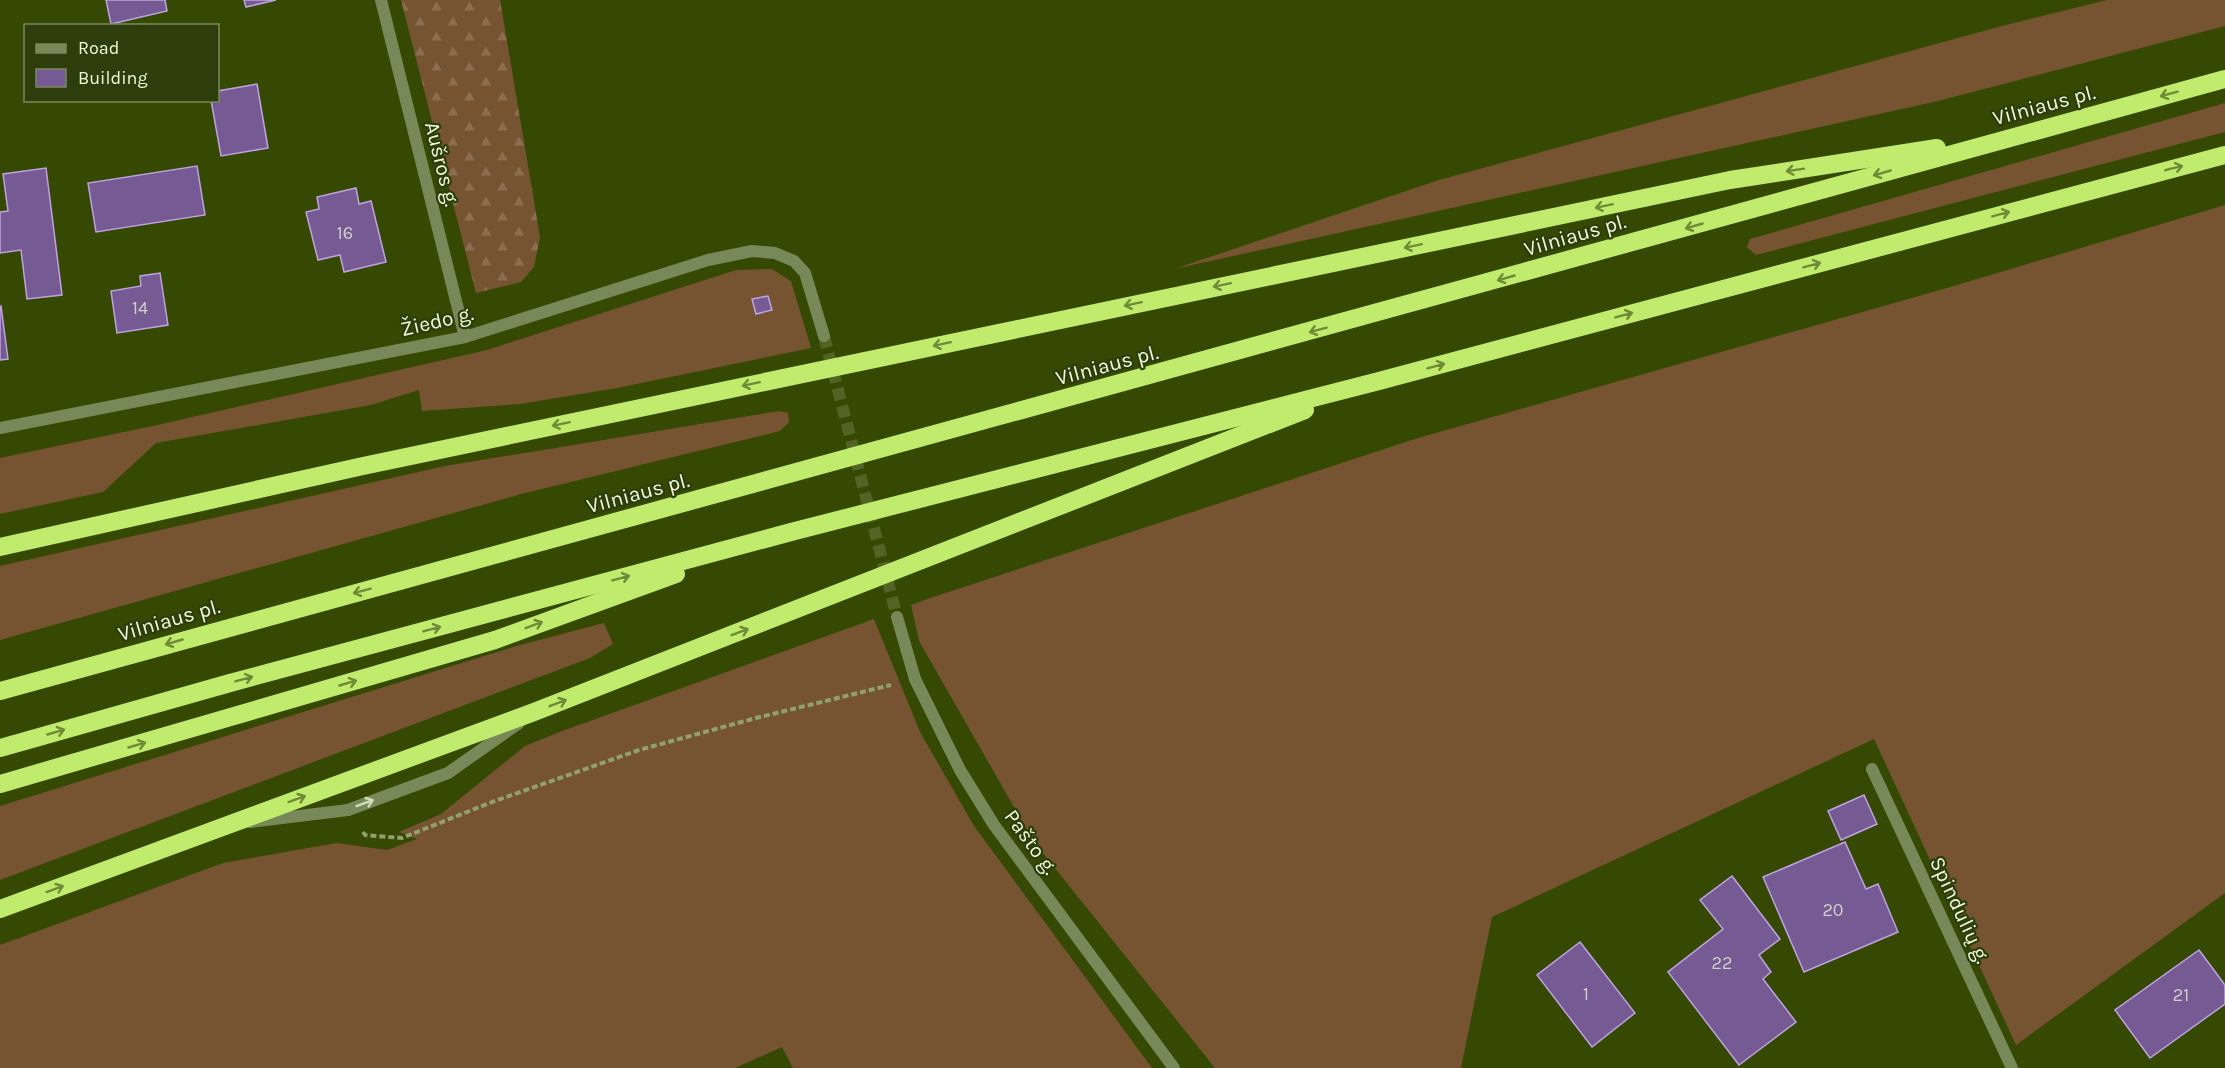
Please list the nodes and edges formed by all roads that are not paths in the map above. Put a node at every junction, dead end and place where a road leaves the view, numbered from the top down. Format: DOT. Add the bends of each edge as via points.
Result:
graph roads {
  1 [pos="381,0"];
  2 [pos="2225,78"];
  3 [pos="2019,135"];
  4 [pos="2225,155"];
  5 [pos="824,336"];
  6 [pos="465,337"];
  7 [pos="1379,381"];
  8 [pos="0,428"];
  9 [pos="791,532"];
  10 [pos="0,547"];
  11 [pos="897,617"];
  12 [pos="0,691"];
  13 [pos="534,712"];
  14 [pos="0,748"];
  15 [pos="1872,770"];
  16 [pos="0,784"];
  17 [pos="225,826"];
  18 [pos="0,909"];
  19 [pos="1174,1068"];
  20 [pos="2012,1068"];
  1 -- 6 [label="street, Aušros g."];
  2 -- 3 [label="highway, Vilniaus pl., one-way"];
  3 -- 10 [label="highway, one-way" via="1730,180 386,461"];
  3 -- 12 [label="highway, Vilniaus pl., one-way"];
  7 -- 4 [label="highway, one-way"];
  5 -- 6 [label="street, Žiedo g." via="805,273 794,261 775,252 752,251 708,260"];
  6 -- 8 [label="street, Žiedo g."];
  7 -- 9 [label="highway"];
  13 -- 7 [label="highway, one-way"];
  14 -- 9 [label="highway, one-way"];
  16 -- 9 [label="highway, one-way" via="495,640"];
  11 -- 19 [label="street, Pašto g." via="915,679 960,770 994,825"];
  17 -- 13 [label="highway, one-way"];
  17 -- 13 [label="street, one-way" via="359,806 448,772"];
  15 -- 20 [label="street, Spindulių g."];
  18 -- 17 [label="highway, one-way"];
}
